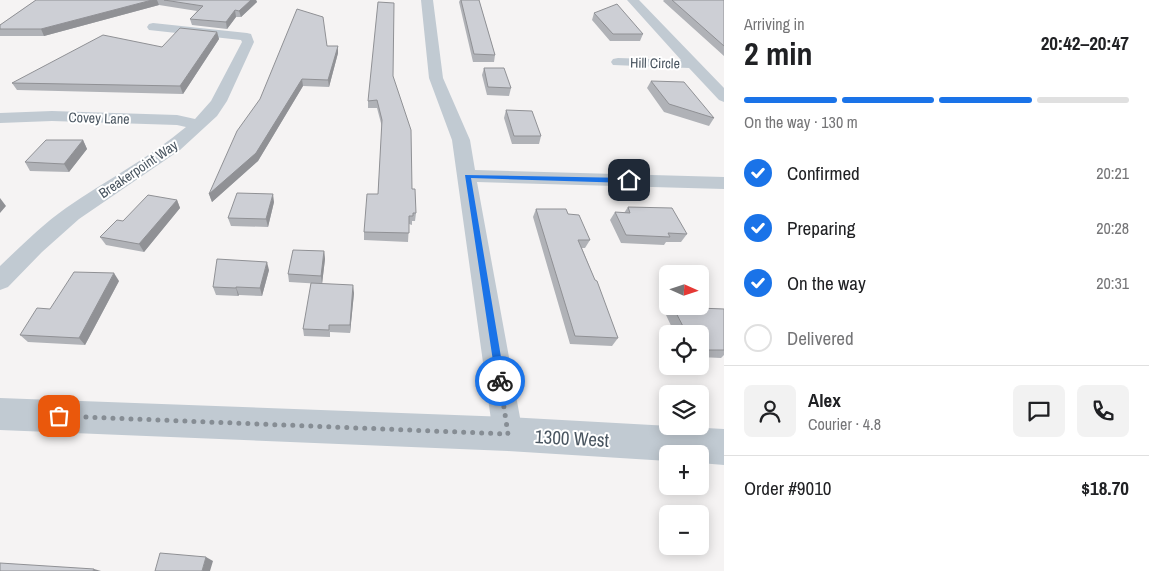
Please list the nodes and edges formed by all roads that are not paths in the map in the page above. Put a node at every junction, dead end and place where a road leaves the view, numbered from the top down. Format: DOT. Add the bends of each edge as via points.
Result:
graph roads {
  1 [pos="427,0"];
  2 [pos="632,0"];
  3 [pos="153,27"];
  4 [pos="618,62"];
  5 [pos="693,64"];
  6 [pos="724,97"];
  7 [pos="0,118"];
  8 [pos="198,125"];
  9 [pos="467,176"];
  10 [pos="724,183"];
  11 [pos="0,280"];
  12 [pos="0,414"];
  13 [pos="508,434"];
  14 [pos="724,447"];
  1 -- 9 [label="street" via="436,78 461,140"];
  2 -- 5 [label="street"];
  3 -- 8 [label="street, Breakerpoint Way" via="247,37 247,47 219,101"];
  4 -- 5 [label="street, Hill Circle"];
  5 -- 6 [label="street"];
  7 -- 8 [label="street, Covey Lane" via="177,120"];
  8 -- 11 [label="street, Breakerpoint Way" via="174,146 72,214"];
  9 -- 10 [label="street"];
  9 -- 13 [label="street"];
  12 -- 13 [label="street, 1300 West"];
  13 -- 14 [label="street, 1300 West"];
}
